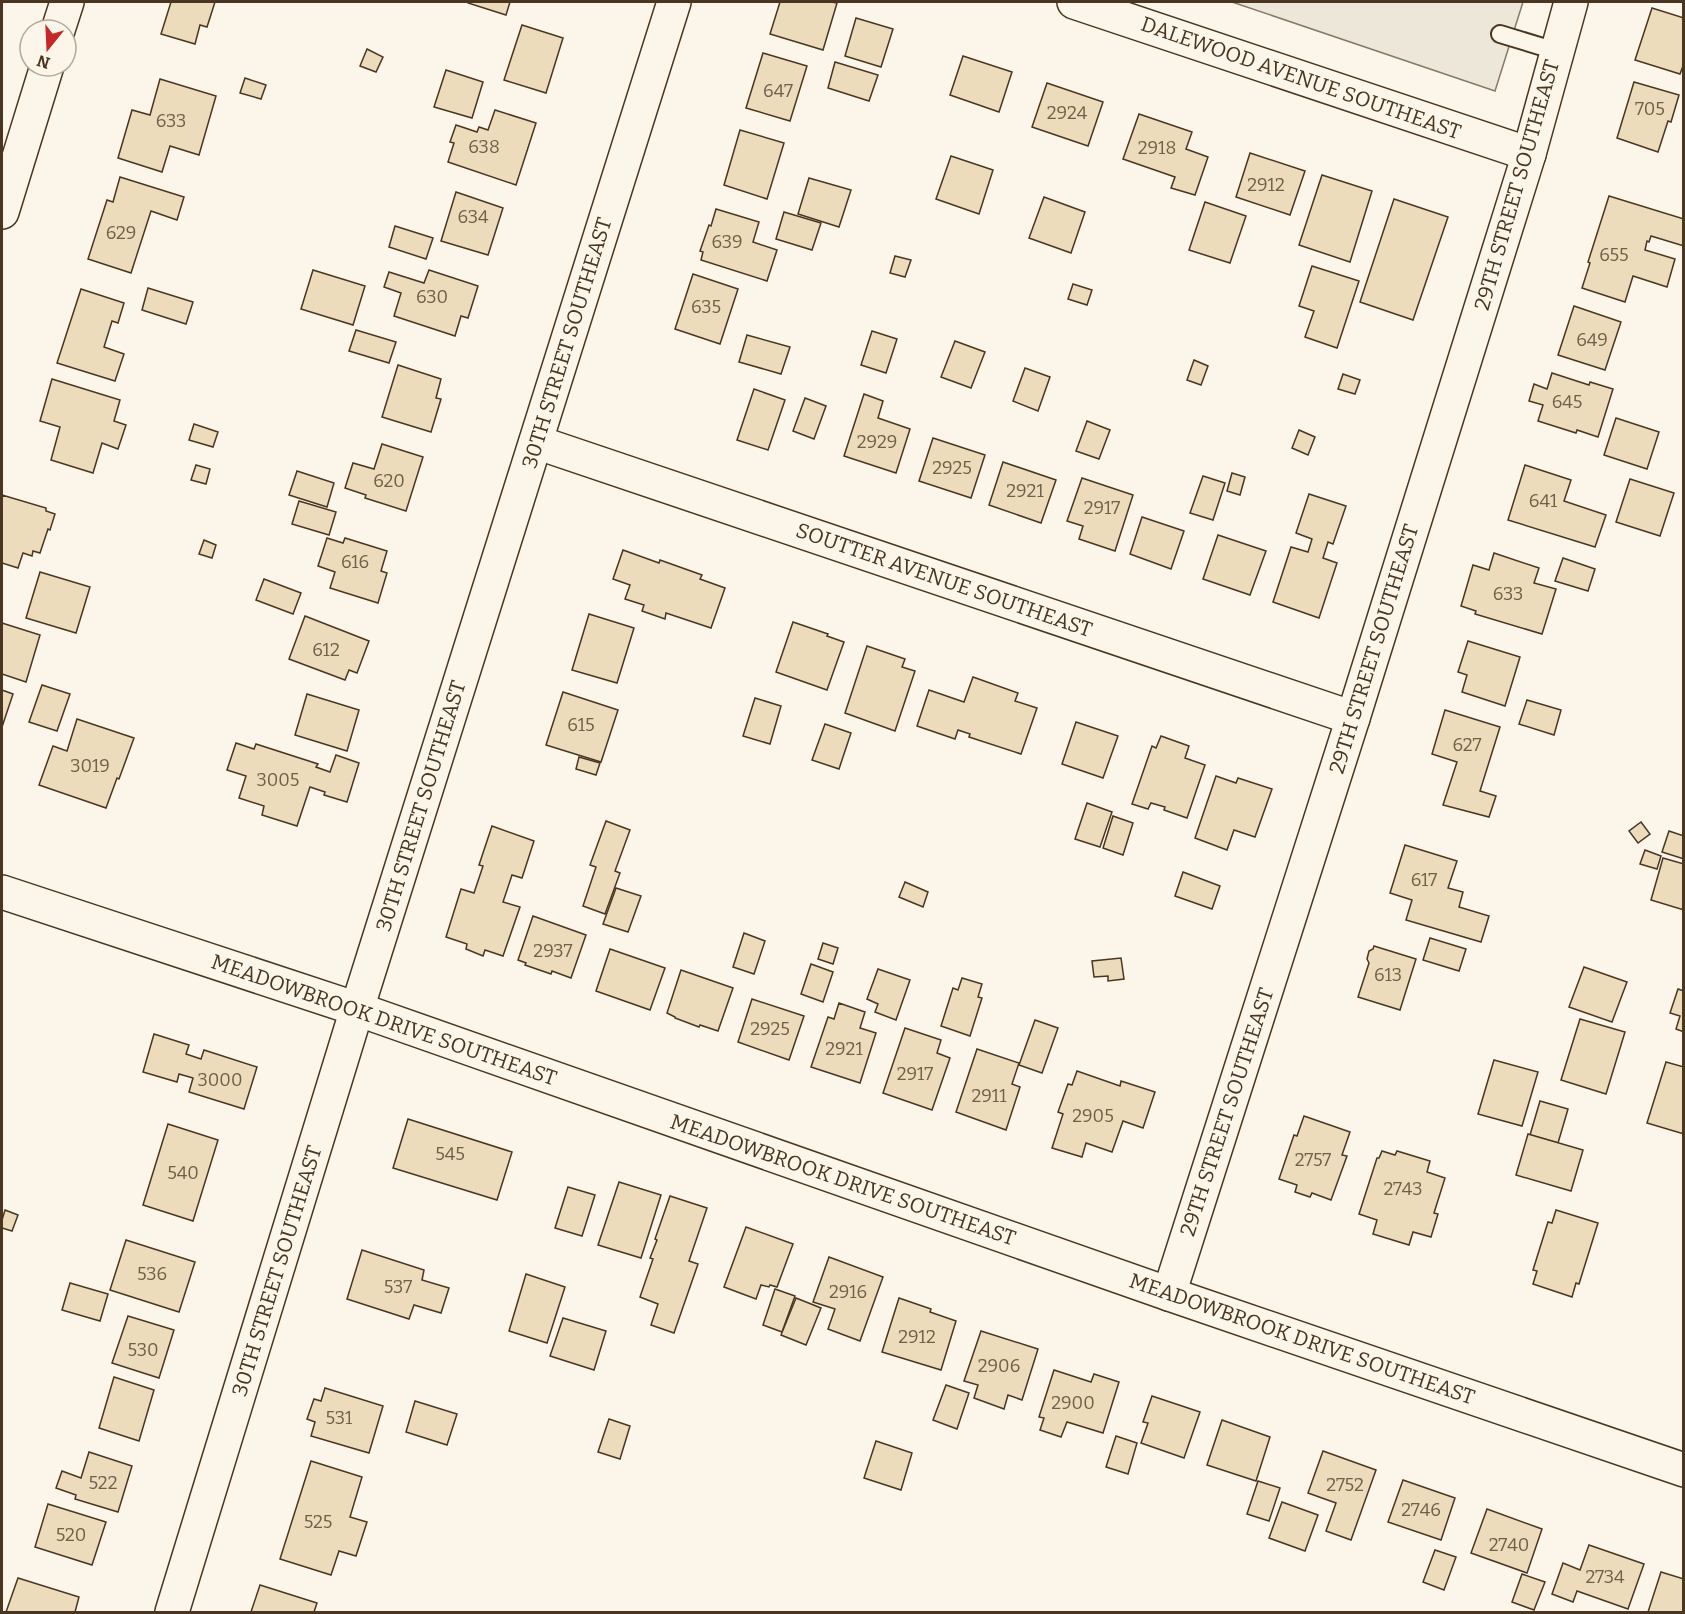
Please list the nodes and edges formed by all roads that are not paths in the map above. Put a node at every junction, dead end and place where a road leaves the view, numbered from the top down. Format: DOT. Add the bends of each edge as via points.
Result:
graph roads {
  1 [pos="67,2"];
  2 [pos="674,2"];
  3 [pos="1074,2"];
  4 [pos="1571,2"];
  5 [pos="1117,8"];
  6 [pos="62,18"];
  7 [pos="1500,34"];
  8 [pos="1556,51"];
  9 [pos="43,78"];
  10 [pos="1529,154"];
  11 [pos="2,212"];
  12 [pos="536,442"];
  13 [pos="1353,718"];
  14 [pos="2,892"];
  15 [pos="357,1009"];
  16 [pos="1169,1294"];
  17 [pos="1683,1468"];
  18 [pos="172,1612"];
  1 -- 6 [label="street"];
  2 -- 12 [label="street, 30TH STREET SOUTHEAST"];
  3 -- 5 [label="street, DALEWOOD AVENUE SOUTHEAST"];
  4 -- 8 [label="street, 29TH STREET SOUTHEAST"];
  5 -- 10 [label="street, DALEWOOD AVENUE SOUTHEAST"];
  7 -- 8 [label="lane"];
  8 -- 10 [label="street, 29TH STREET SOUTHEAST"];
  9 -- 11 [label="street"];
  10 -- 13 [label="street, 29TH STREET SOUTHEAST"];
  12 -- 13 [label="street, SOUTTER AVENUE SOUTHEAST"];
  12 -- 15 [label="street, 30TH STREET SOUTHEAST"];
  13 -- 16 [label="street, 29TH STREET SOUTHEAST"];
  14 -- 15 [label="street, MEADOWBROOK DRIVE SOUTHEAST"];
  15 -- 16 [label="street, MEADOWBROOK DRIVE SOUTHEAST"];
  15 -- 18 [label="street, 30TH STREET SOUTHEAST"];
  16 -- 17 [label="street, MEADOWBROOK DRIVE SOUTHEAST"];
}
